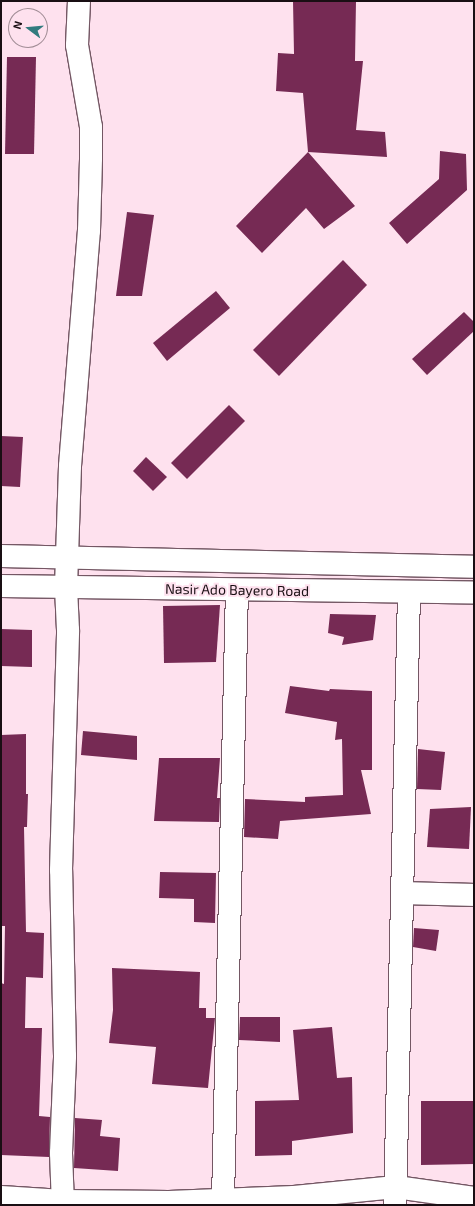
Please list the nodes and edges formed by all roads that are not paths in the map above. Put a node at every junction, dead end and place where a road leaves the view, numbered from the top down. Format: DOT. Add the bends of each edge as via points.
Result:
graph roads {
  1 [pos="79,1"];
  2 [pos="1,556"];
  3 [pos="68,558"];
  4 [pos="474,566"];
  5 [pos="1,586"];
  6 [pos="66,587"];
  7 [pos="237,590"];
  8 [pos="409,592"];
  9 [pos="474,593"];
  10 [pos="403,893"];
  11 [pos="474,895"];
  12 [pos="396,1196"];
  13 [pos="1,1197"];
  14 [pos="474,1198"];
  15 [pos="223,1200"];
  16 [pos="63,1203"];
  1 -- 3 [label="street" via="77,45 91,127 91,158 89,231 70,466"];
  2 -- 3 [label="street"];
  3 -- 4 [label="street"];
  3 -- 6 [label="street"];
  5 -- 6 [label="street, Nasir Ado Bayero Road"];
  6 -- 7 [label="street, Nasir Ado Bayero Road"];
  6 -- 16 [label="street" via="68,630 61,870 65,1056 61,1153"];
  7 -- 8 [label="street, Nasir Ado Bayero Road"];
  7 -- 15 [label="street"];
  8 -- 9 [label="street, Nasir Ado Bayero Road"];
  8 -- 10 [label="street"];
  10 -- 11 [label="street"];
  10 -- 12 [label="street"];
  12 -- 14 [label="street"];
  12 -- 15 [label="street"];
  13 -- 16 [label="street"];
  15 -- 16 [label="street"];
}
